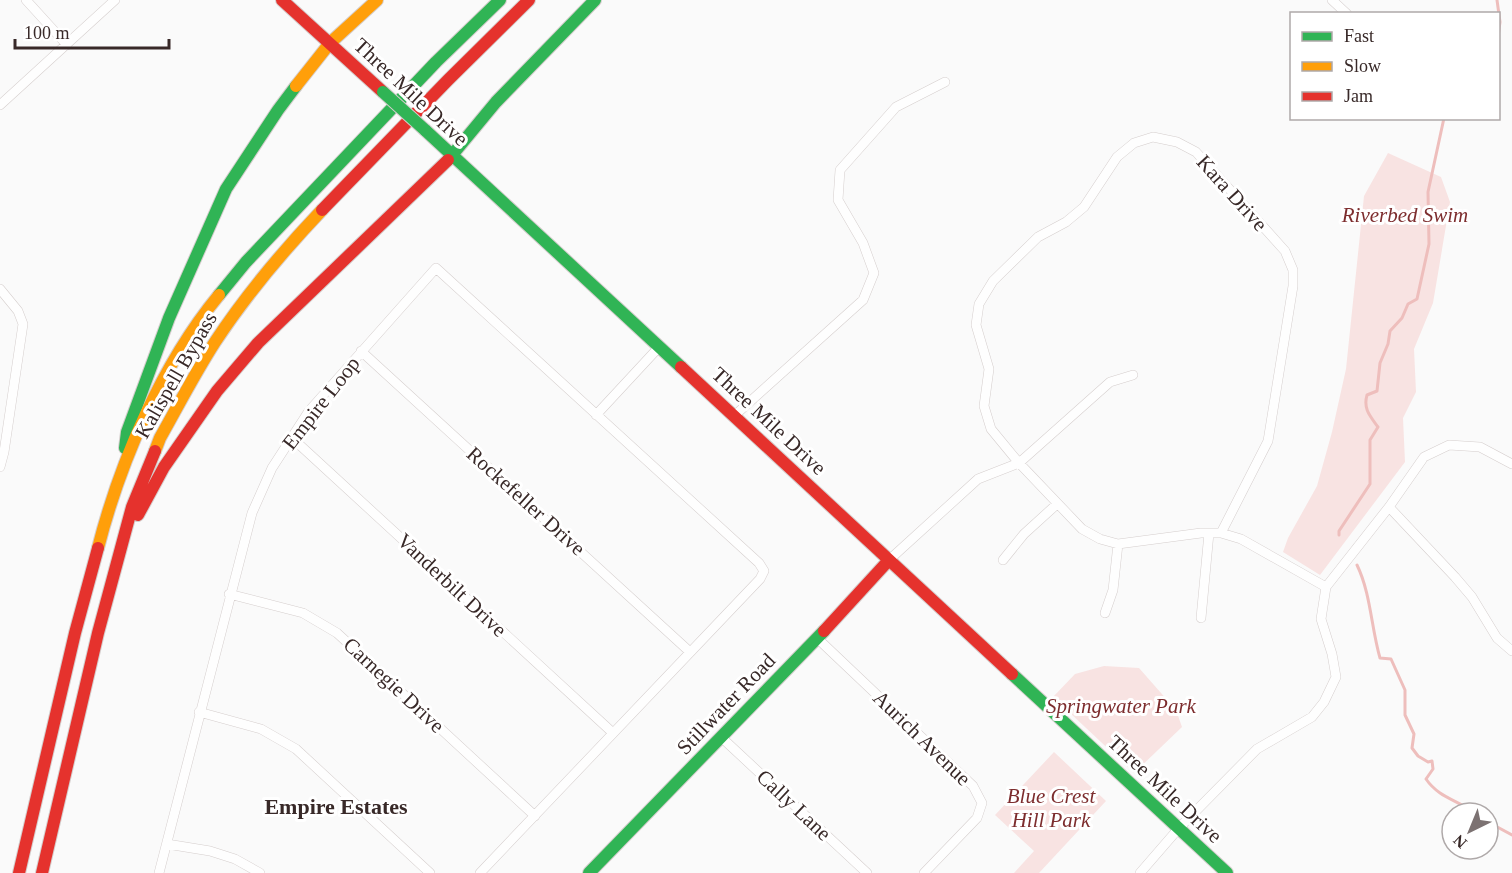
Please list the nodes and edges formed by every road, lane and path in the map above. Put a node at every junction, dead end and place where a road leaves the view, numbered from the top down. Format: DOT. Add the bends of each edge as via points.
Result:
graph roads {
  1 [pos="26,0"];
  2 [pos="115,0"];
  3 [pos="282,0"];
  4 [pos="377,0"];
  5 [pos="500,0"];
  6 [pos="529,0"];
  7 [pos="595,0"];
  8 [pos="1332,0"];
  9 [pos="1345,12"];
  10 [pos="330,43"];
  11 [pos="68,45"];
  12 [pos="945,82"];
  13 [pos="0,105"];
  14 [pos="452,156"];
  15 [pos="0,289"];
  16 [pos="660,346"];
  17 [pos="361,351"];
  18 [pos="1133,375"];
  19 [pos="596,415"];
  20 [pos="734,416"];
  21 [pos="291,437"];
  22 [pos="1019,463"];
  23 [pos="1512,464"];
  24 [pos="0,467"];
  25 [pos="121,473"];
  26 [pos="1057,504"];
  27 [pos="1389,507"];
  28 [pos="1209,533"];
  29 [pos="1221,533"];
  30 [pos="123,542"];
  31 [pos="1118,543"];
  32 [pos="889,560"];
  33 [pos="1003,560"];
  34 [pos="1326,586"];
  35 [pos="229,594"];
  36 [pos="1105,613"];
  37 [pos="1201,618"];
  38 [pos="818,638"];
  39 [pos="690,651"];
  40 [pos="1512,651"];
  41 [pos="199,712"];
  42 [pos="612,733"];
  43 [pos="721,737"];
  44 [pos="535,816"];
  45 [pos="1179,828"];
  46 [pos="166,844"];
  47 [pos="19,873"];
  48 [pos="42,873"];
  49 [pos="159,873"];
  50 [pos="260,873"];
  51 [pos="430,873"];
  52 [pos="480,873"];
  53 [pos="589,873"];
  54 [pos="867,873"];
  55 [pos="924,873"];
  56 [pos="1140,873"];
  57 [pos="1227,873"];
  1 -- 11 [label="street"];
  2 -- 11 [label="street"];
  3 -- 10 [label="main road, Three Mile Drive"];
  4 -- 10 [label="main road"];
  5 -- 25 [label="main road, Kalispell Bypass" via="286,219 215,300 174,361"];
  6 -- 30 [label="main road, Kalispell Bypass" via="301,232 236,311 160,438 132,507"];
  7 -- 14 [label="main road" via="496,102"];
  8 -- 9 [label="street"];
  10 -- 14 [label="main road, Three Mile Drive, bridge"];
  10 -- 25 [label="main road" via="278,110 226,189 146,375 127,432"];
  11 -- 13 [label="street"];
  12 -- 20 [label="street" via="896,107 840,170 838,200 863,243 874,273 863,300"];
  14 -- 16 [label="main road, Three Mile Drive"];
  14 -- 30 [label="main road" via="258,343 217,391 164,467"];
  15 -- 24 [label="street" via="23,324"];
  16 -- 19 [label="street"];
  16 -- 20 [label="main road, Three Mile Drive"];
  17 -- 19 [label="street, Empire Loop" via="436,268"];
  17 -- 21 [label="street, Empire Loop"];
  17 -- 39 [label="street, Rockefeller Drive"];
  18 -- 22 [label="street" via="1110,382"];
  19 -- 39 [label="street, Empire Loop" via="764,571"];
  20 -- 32 [label="main road, Three Mile Drive"];
  21 -- 35 [label="street, Empire Loop" via="252,513"];
  21 -- 42 [label="street, Vanderbilt Drive"];
  22 -- 26 [label="street, Kara Drive"];
  22 -- 29 [label="street, Kara Drive" via="991,429 984,406 990,369 976,325 979,304 993,281 1038,237 1084,207 1117,157 1134,143 1153,138 1177,142 1196,152 1285,251 1293,270 1268,441"];
  22 -- 32 [label="street" via="978,479"];
  23 -- 27 [label="street" via="1480,447 1449,445 1425,457"];
  25 -- 47 [label="main road, Kalispell Bypass" via="75,633"];
  26 -- 31 [label="street, Kara Drive" via="1082,529"];
  26 -- 33 [label="street"];
  27 -- 34 [label="street"];
  27 -- 40 [label="street" via="1455,577 1497,638"];
  28 -- 29 [label="street"];
  28 -- 31 [label="street"];
  28 -- 37 [label="street"];
  29 -- 34 [label="street" via="1241,539"];
  30 -- 48 [label="main road, Kalispell Bypass"];
  31 -- 36 [label="street" via="1113,591"];
  32 -- 38 [label="main road, Stillwater Road"];
  32 -- 45 [label="main road, Three Mile Drive"];
  34 -- 45 [label="street" via="1321,619 1336,677 1324,702 1312,717 1257,749"];
  35 -- 41 [label="street, Empire Loop"];
  35 -- 44 [label="street, Carnegie Drive" via="303,613 338,633"];
  38 -- 43 [label="main road, Stillwater Road"];
  38 -- 55 [label="street, Aurich Avenue" via="973,786 982,803 977,818"];
  39 -- 42 [label="street, Empire Loop"];
  41 -- 46 [label="street, Empire Loop"];
  41 -- 51 [label="street" via="261,729 296,749"];
  42 -- 44 [label="street, Empire Loop"];
  43 -- 53 [label="main road, Stillwater Road"];
  43 -- 54 [label="street, Cally Lane"];
  44 -- 52 [label="street, Empire Loop"];
  45 -- 56 [label="street"];
  45 -- 57 [label="main road, Three Mile Drive"];
  46 -- 49 [label="street, Empire Loop"];
  46 -- 50 [label="street" via="210,851"];
}
